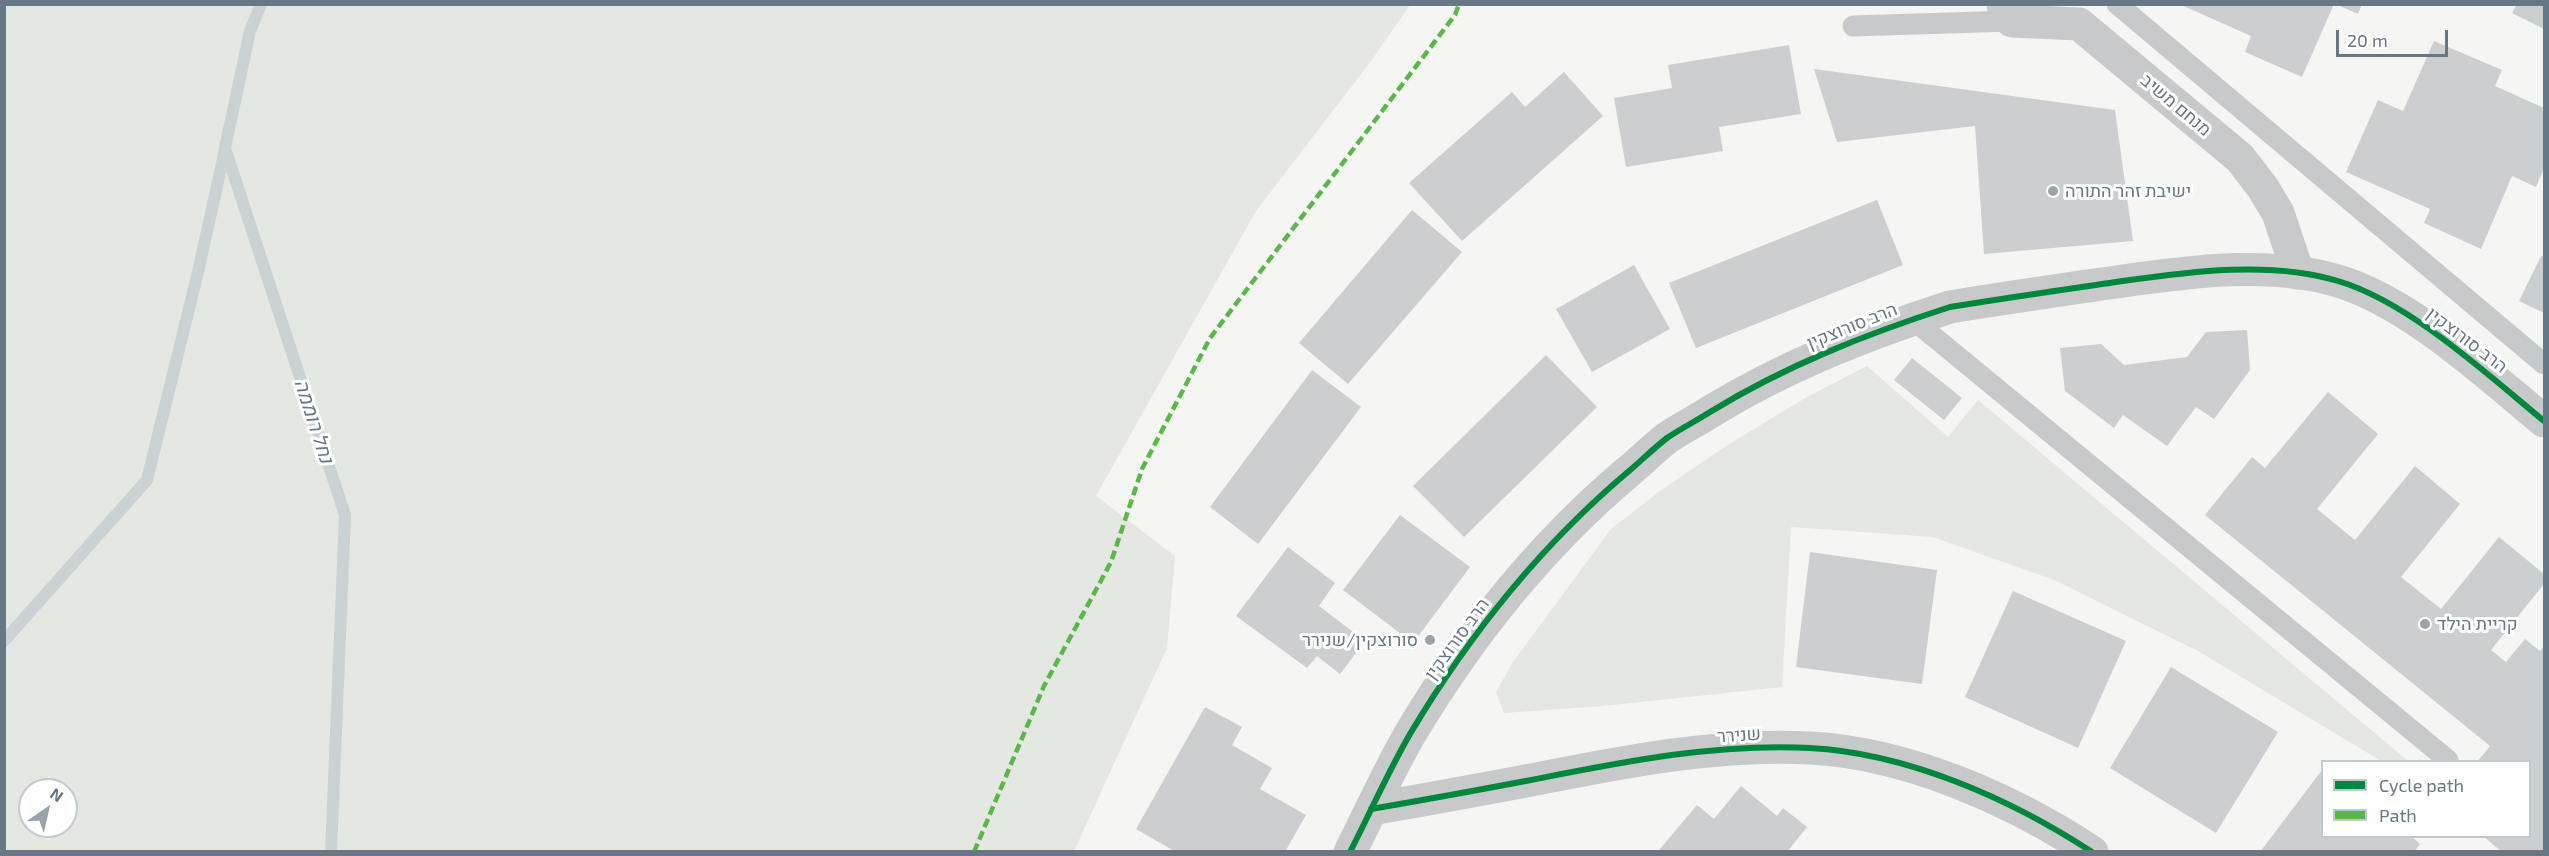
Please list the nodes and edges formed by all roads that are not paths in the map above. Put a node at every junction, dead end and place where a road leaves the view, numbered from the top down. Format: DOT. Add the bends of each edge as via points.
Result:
graph roads {
  1 [pos="2118,4"];
  2 [pos="2007,13"];
  3 [pos="1853,26"];
  4 [pos="2298,273"];
  5 [pos="1911,318"];
  6 [pos="2544,364"];
  7 [pos="2544,421"];
  8 [pos="2448,760"];
  9 [pos="1371,809"];
  10 [pos="1350,852"];
  11 [pos="2092,852"];
  1 -- 6 [label="lane"];
  2 -- 3 [label="lane"];
  2 -- 4 [label="street, מנחם משיב" via="2079,24 2240,158 2278,213"];
  4 -- 5 [label="street, הרב סורוצקין" via="2208,270 1950,307"];
  4 -- 7 [label="street, הרב סורוצקין" via="2338,281 2409,315"];
  5 -- 8 [label="lane"];
  5 -- 9 [label="street, הרב סורוצקין" via="1856,338 1728,401 1667,438 1598,497 1548,546 1469,641 1409,735"];
  9 -- 10 [label="street, הרב סורוצקין"];
  9 -- 11 [label="street, שנירר" via="1618,762 1744,747 1811,748 1868,757 1933,774 1994,797"];
}
